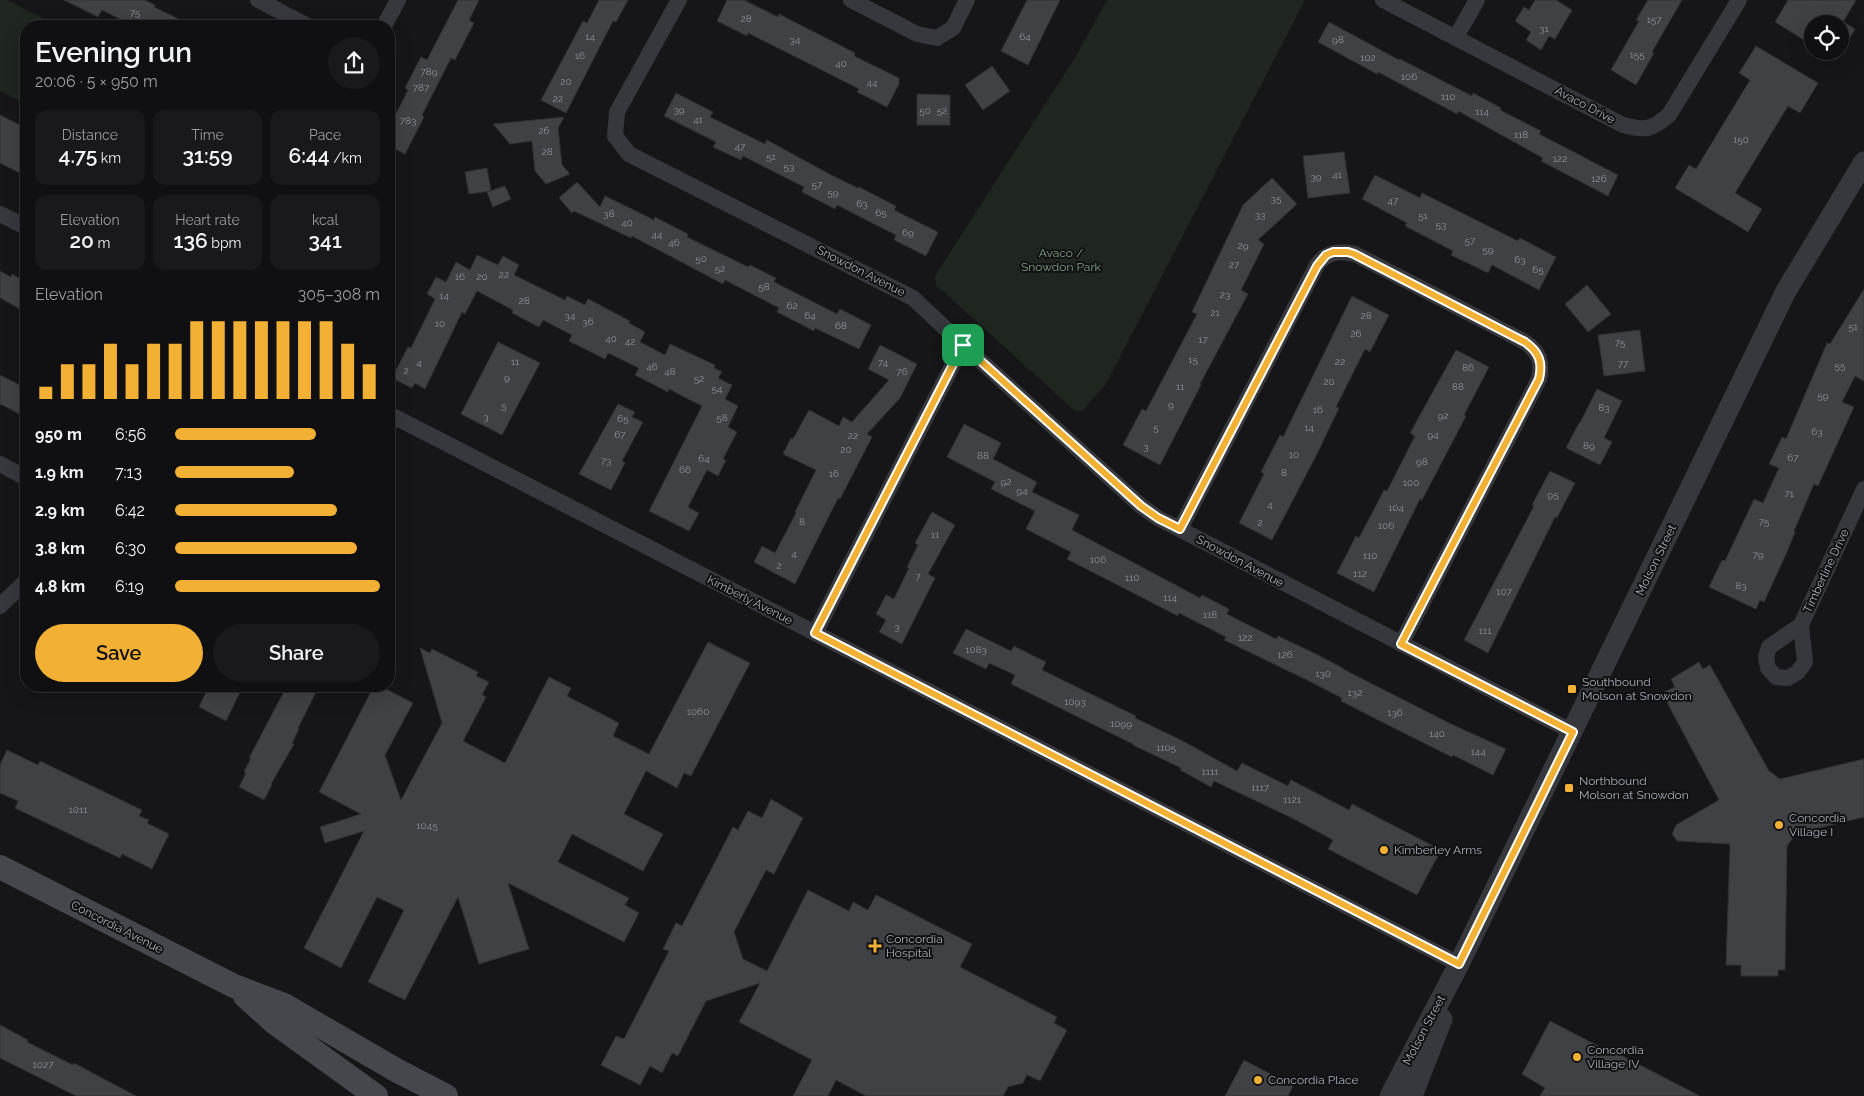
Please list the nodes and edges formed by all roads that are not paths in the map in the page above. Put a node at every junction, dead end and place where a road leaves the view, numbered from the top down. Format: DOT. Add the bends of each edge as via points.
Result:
graph roads {
  1 [pos="258,0"];
  2 [pos="398,0"];
  3 [pos="679,0"];
  4 [pos="851,0"];
  5 [pos="967,0"];
  6 [pos="1382,0"];
  7 [pos="1477,0"];
  8 [pos="1739,0"];
  9 [pos="296,20"];
  10 [pos="387,20"];
  11 [pos="1456,37"];
  12 [pos="1864,162"];
  13 [pos="0,214"];
  14 [pos="20,224"];
  15 [pos="963,345"];
  16 [pos="395,417"];
  17 [pos="0,464"];
  18 [pos="20,475"];
  19 [pos="1863,494"];
  20 [pos="1180,529"];
  21 [pos="20,587"];
  22 [pos="0,606"];
  23 [pos="1801,625"];
  24 [pos="815,633"];
  25 [pos="1401,644"];
  26 [pos="1573,732"];
  27 [pos="0,867"];
  28 [pos="1459,964"];
  29 [pos="234,986"];
  30 [pos="376,1096"];
  31 [pos="446,1096"];
  32 [pos="1390,1096"];
  33 [pos="1412,1096"];
  1 -- 9 [label="street"];
  2 -- 10 [label="street"];
  3 -- 15 [label="street, Snowdon Avenue" via="617,112 615,136 629,154 914,298"];
  4 -- 5 [label="street" via="918,34 937,38 953,28"];
  6 -- 11 [label="street, Avaco Drive"];
  7 -- 11 [label="street"];
  8 -- 11 [label="street, Avaco Drive" via="1669,115 1654,127 1638,129 1623,125"];
  12 -- 26 [label="street, Molson Street" via="1786,291"];
  13 -- 14 [label="street"];
  15 -- 20 [label="street, Snowdon Avenue" via="1141,506"];
  15 -- 24 [label="street"];
  16 -- 24 [label="street, Kimberly Avenue"];
  17 -- 18 [label="street"];
  19 -- 23 [label="street, Timberline Drive"];
  20 -- 25 [label="street, Snowdon Avenue"];
  20 -- 25 [label="street" via="1317,266 1326,255 1354,254 1525,342 1540,357 1539,379"];
  21 -- 22 [label="street"];
  24 -- 28 [label="street, Kimberly Avenue"];
  25 -- 26 [label="street, Snowdon Avenue"];
  26 -- 28 [label="street, Molson Street"];
  27 -- 29 [label="main road, Concordia Avenue"];
  28 -- 32 [label="street, Molson Street"];
  28 -- 33 [label="street, Molson Street" via="1438,1035"];
  29 -- 30 [label="main road, Concordia Avenue" via="275,1023"];
  29 -- 31 [label="main road, Concordia Avenue" via="284,1005"];
}
